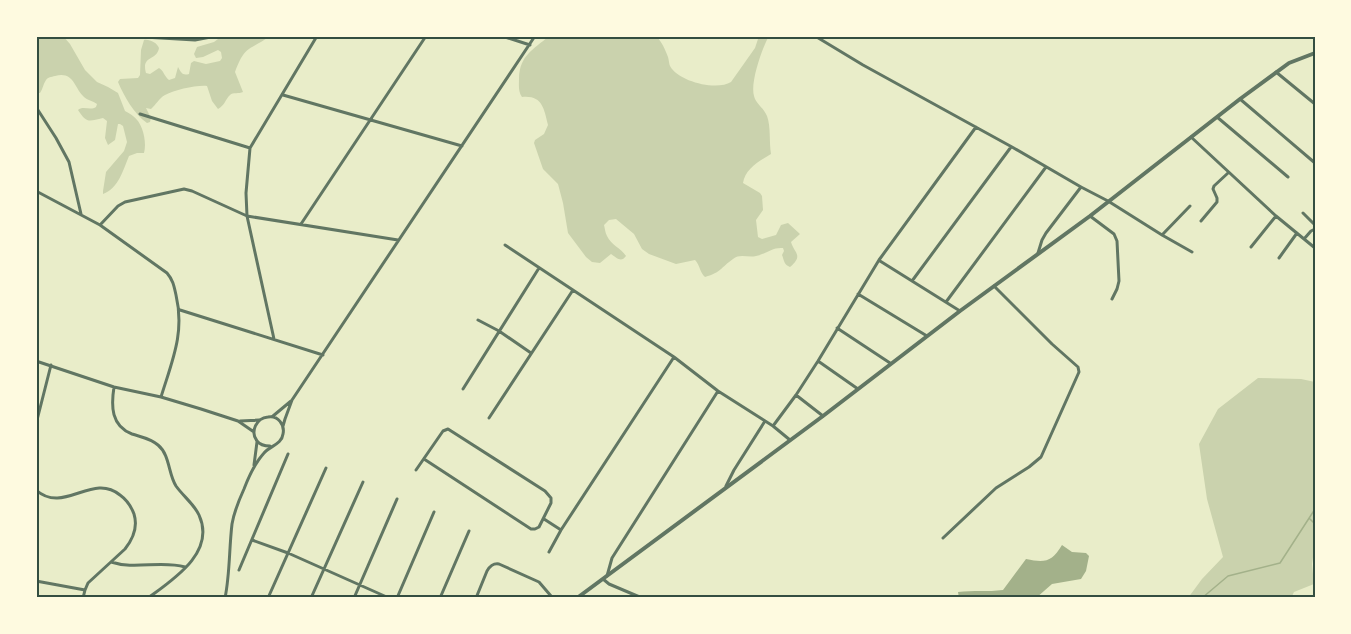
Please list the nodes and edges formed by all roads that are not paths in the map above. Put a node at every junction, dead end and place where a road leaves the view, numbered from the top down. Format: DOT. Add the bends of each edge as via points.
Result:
graph roads {
  1 [pos="127,36"];
  2 [pos="216,36"];
  3 [pos="317,36"];
  4 [pos="426,36"];
  5 [pos="502,36"];
  6 [pos="535,36"];
  7 [pos="815,36"];
  8 [pos="530,45"];
  9 [pos="1315,52"];
  10 [pos="1276,72"];
  11 [pos="283,95"];
  12 [pos="1240,99"];
  13 [pos="1315,104"];
  14 [pos="36,107"];
  15 [pos="140,114"];
  16 [pos="1217,117"];
  17 [pos="370,120"];
  18 [pos="976,127"];
  19 [pos="1191,136"];
  20 [pos="462,146"];
  21 [pos="1012,147"];
  22 [pos="250,148"];
  23 [pos="1315,163"];
  24 [pos="1046,166"];
  25 [pos="1229,172"];
  26 [pos="1288,177"];
  27 [pos="1081,187"];
  28 [pos="36,191"];
  29 [pos="1108,201"];
  30 [pos="1190,206"];
  31 [pos="1303,213"];
  32 [pos="81,214"];
  33 [pos="247,216"];
  34 [pos="1090,216"];
  35 [pos="1276,216"];
  36 [pos="1201,221"];
  37 [pos="301,224"];
  38 [pos="100,225"];
  39 [pos="1315,227"];
  40 [pos="1297,233"];
  41 [pos="1162,235"];
  42 [pos="1304,239"];
  43 [pos="398,240"];
  44 [pos="505,245"];
  45 [pos="1251,247"];
  46 [pos="1315,248"];
  47 [pos="1192,252"];
  48 [pos="1038,253"];
  49 [pos="1279,258"];
  50 [pos="879,260"];
  51 [pos="539,268"];
  52 [pos="912,281"];
  53 [pos="994,286"];
  54 [pos="573,290"];
  55 [pos="858,294"];
  56 [pos="1112,299"];
  57 [pos="946,302"];
  58 [pos="180,310"];
  59 [pos="960,311"];
  60 [pos="478,320"];
  61 [pos="837,328"];
  62 [pos="499,332"];
  63 [pos="927,336"];
  64 [pos="274,339"];
  65 [pos="531,353"];
  66 [pos="323,355"];
  67 [pos="674,357"];
  68 [pos="36,361"];
  69 [pos="818,361"];
  70 [pos="890,363"];
  71 [pos="51,365"];
  72 [pos="114,387"];
  73 [pos="463,389"];
  74 [pos="858,389"];
  75 [pos="718,391"];
  76 [pos="796,395"];
  77 [pos="161,397"];
  78 [pos="292,400"];
  79 [pos="823,416"];
  80 [pos="272,417"];
  81 [pos="489,418"];
  82 [pos="259,420"];
  83 [pos="238,421"];
  84 [pos="766,421"];
  85 [pos="36,424"];
  86 [pos="283,426"];
  87 [pos="773,426"];
  88 [pos="254,432"];
  89 [pos="790,440"];
  90 [pos="257,441"];
  91 [pos="270,446"];
  92 [pos="288,454"];
  93 [pos="424,459"];
  94 [pos="254,467"];
  95 [pos="326,468"];
  96 [pos="416,470"];
  97 [pos="363,482"];
  98 [pos="726,486"];
  99 [pos="36,490"];
  100 [pos="397,499"];
  101 [pos="434,512"];
  102 [pos="544,519"];
  103 [pos="561,530"];
  104 [pos="469,531"];
  105 [pos="943,538"];
  106 [pos="252,540"];
  107 [pos="549,552"];
  108 [pos="288,553"];
  109 [pos="111,562"];
  110 [pos="185,567"];
  111 [pos="324,569"];
  112 [pos="239,570"];
  113 [pos="605,578"];
  114 [pos="36,582"];
  115 [pos="360,585"];
  116 [pos="85,590"];
  117 [pos="551,596"];
  118 [pos="83,598"];
  119 [pos="148,598"];
  120 [pos="225,598"];
  121 [pos="268,598"];
  122 [pos="311,598"];
  123 [pos="354,598"];
  124 [pos="389,598"];
  125 [pos="397,598"];
  126 [pos="440,598"];
  127 [pos="476,598"];
  128 [pos="577,598"];
  129 [pos="642,598"];
  1 -- 2 [label="street" via="195,40"];
  3 -- 11 [label="street"];
  4 -- 17 [label="street"];
  5 -- 8 [label="street"];
  6 -- 8 [label="street"];
  7 -- 18 [label="street"];
  8 -- 20 [label="street"];
  9 -- 10 [label="street"];
  10 -- 12 [label="street"];
  10 -- 13 [label="street"];
  11 -- 17 [label="street"];
  11 -- 22 [label="street"];
  12 -- 16 [label="street"];
  12 -- 23 [label="street"];
  14 -- 32 [label="street" via="69,162"];
  15 -- 22 [label="street"];
  16 -- 19 [label="street"];
  16 -- 26 [label="street"];
  17 -- 20 [label="street"];
  17 -- 37 [label="street"];
  18 -- 21 [label="street"];
  18 -- 50 [label="street"];
  19 -- 25 [label="street"];
  19 -- 29 [label="street"];
  20 -- 43 [label="street"];
  21 -- 24 [label="street"];
  21 -- 52 [label="street"];
  22 -- 33 [label="street"];
  24 -- 27 [label="street"];
  24 -- 57 [label="street"];
  25 -- 35 [label="street"];
  25 -- 36 [label="street" via="1214,186 1217,202"];
  27 -- 29 [label="street"];
  27 -- 48 [label="street" via="1046,233"];
  28 -- 32 [label="street"];
  29 -- 34 [label="street"];
  29 -- 41 [label="street"];
  30 -- 41 [label="street"];
  31 -- 39 [label="street"];
  32 -- 38 [label="street"];
  33 -- 37 [label="street"];
  33 -- 38 [label="street" via="184,189 122,204"];
  33 -- 64 [label="street"];
  34 -- 48 [label="street"];
  34 -- 56 [label="street" via="1114,234 1117,242 1119,281"];
  35 -- 40 [label="street"];
  35 -- 45 [label="street"];
  37 -- 43 [label="street"];
  38 -- 58 [label="street" via="170,277"];
  39 -- 42 [label="street"];
  40 -- 42 [label="street"];
  40 -- 49 [label="street"];
  41 -- 47 [label="street"];
  42 -- 46 [label="street"];
  43 -- 66 [label="street"];
  44 -- 51 [label="street"];
  48 -- 53 [label="street"];
  50 -- 52 [label="street"];
  50 -- 55 [label="street"];
  51 -- 54 [label="street"];
  51 -- 62 [label="street"];
  52 -- 57 [label="street"];
  53 -- 59 [label="street"];
  53 -- 105 [label="street" via="1079,372 1041,457 996,488"];
  54 -- 65 [label="street"];
  54 -- 67 [label="street"];
  55 -- 61 [label="street"];
  55 -- 63 [label="street"];
  57 -- 59 [label="street"];
  58 -- 64 [label="street"];
  58 -- 77 [label="street" via="178,340"];
  59 -- 63 [label="street"];
  60 -- 62 [label="street"];
  61 -- 69 [label="street"];
  61 -- 70 [label="street"];
  62 -- 65 [label="street"];
  62 -- 73 [label="street"];
  63 -- 70 [label="street"];
  64 -- 66 [label="street"];
  65 -- 81 [label="street"];
  66 -- 78 [label="street"];
  67 -- 75 [label="street"];
  67 -- 103 [label="street"];
  68 -- 71 [label="street"];
  69 -- 74 [label="street"];
  69 -- 76 [label="street"];
  70 -- 74 [label="street"];
  71 -- 72 [label="street"];
  71 -- 85 [label="street"];
  72 -- 77 [label="street"];
  72 -- 110 [label="street" via="112,409 118,423 163,450 174,483 200,516 201,545"];
  74 -- 79 [label="street"];
  75 -- 84 [label="street"];
  75 -- 113 [label="street" via="612,558"];
  76 -- 79 [label="street"];
  76 -- 87 [label="street"];
  77 -- 83 [label="street"];
  78 -- 80 [label="street"];
  78 -- 86 [label="street"];
  79 -- 89 [label="street"];
  80 -- 82 [label="street"];
  80 -- 86 [label="street"];
  82 -- 83 [label="street"];
  82 -- 88 [label="street"];
  83 -- 88 [label="street"];
  84 -- 87 [label="street"];
  84 -- 98 [label="street"];
  86 -- 91 [label="street" via="281,440"];
  87 -- 89 [label="street"];
  88 -- 90 [label="street"];
  89 -- 98 [label="street"];
  90 -- 91 [label="street"];
  90 -- 94 [label="street"];
  91 -- 94 [label="street"];
  92 -- 106 [label="street"];
  93 -- 96 [label="street"];
  93 -- 102 [label="street" via="531,529"];
  93 -- 102 [label="street" via="443,431 451,430 548,493 551,503"];
  94 -- 120 [label="street" via="234,517"];
  95 -- 108 [label="street"];
  97 -- 111 [label="street"];
  98 -- 113 [label="street"];
  99 -- 109 [label="street" via="55,499 87,489 109,489 129,503 135,519 134,534"];
  100 -- 115 [label="street"];
  101 -- 125 [label="street"];
  102 -- 103 [label="street"];
  103 -- 107 [label="street"];
  104 -- 126 [label="street"];
  106 -- 108 [label="street"];
  106 -- 112 [label="street"];
  108 -- 111 [label="street"];
  108 -- 121 [label="street"];
  109 -- 110 [label="street"];
  109 -- 116 [label="street"];
  110 -- 119 [label="street"];
  111 -- 115 [label="street"];
  111 -- 122 [label="street"];
  113 -- 128 [label="street"];
  113 -- 129 [label="street" via="609,584"];
  114 -- 116 [label="street"];
  115 -- 123 [label="street"];
  115 -- 124 [label="street"];
  116 -- 118 [label="street"];
  117 -- 127 [label="street" via="539,582 495,564 487,571"];
}
